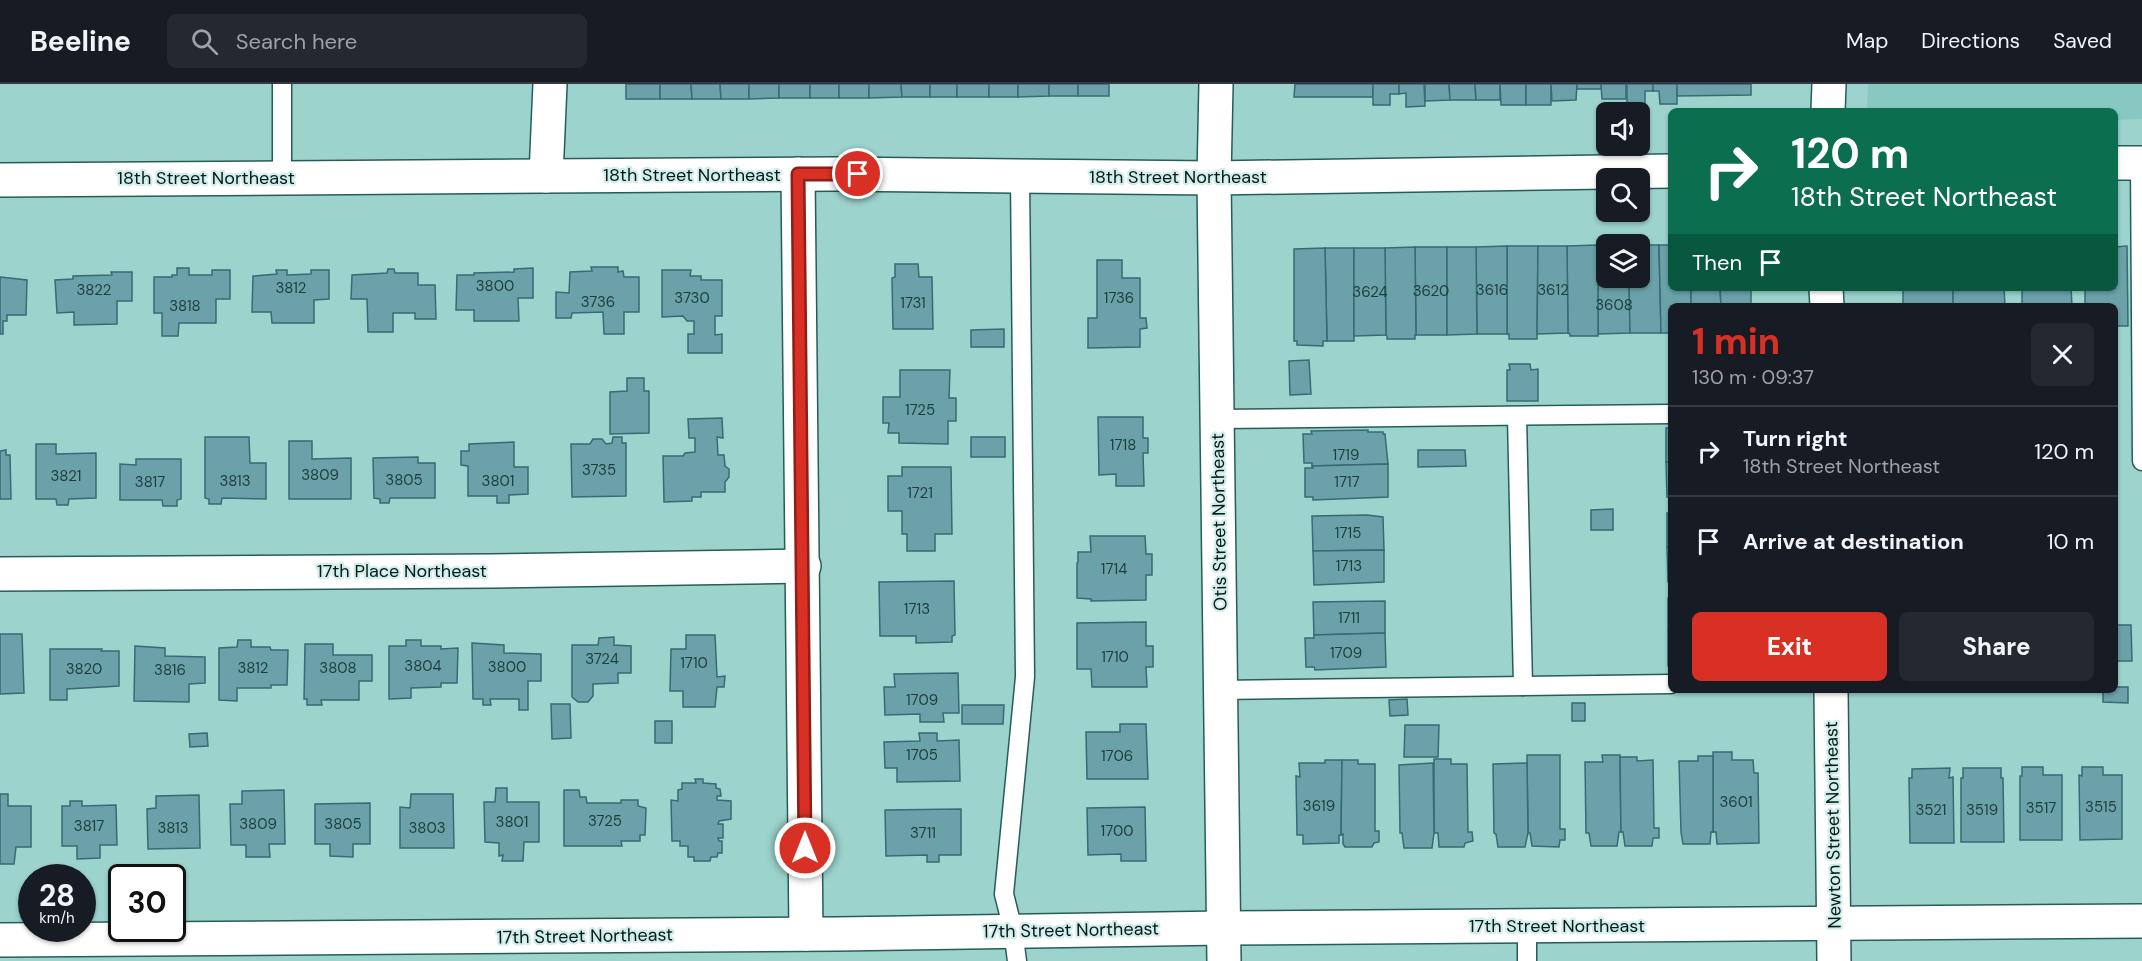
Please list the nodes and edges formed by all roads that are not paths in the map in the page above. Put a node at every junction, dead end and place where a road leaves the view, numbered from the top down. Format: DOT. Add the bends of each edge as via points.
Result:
graph roads {
  1 [pos="282,84"];
  2 [pos="550,84"];
  3 [pos="1216,84"];
  4 [pos="1829,84"];
  5 [pos="1828,108"];
  6 [pos="2132,163"];
  7 [pos="1668,171"];
  8 [pos="798,174"];
  9 [pos="546,176"];
  10 [pos="1020,176"];
  11 [pos="282,178"];
  12 [pos="1214,178"];
  13 [pos="0,180"];
  14 [pos="2142,396"];
  15 [pos="1668,414"];
  16 [pos="1516,416"];
  17 [pos="1218,419"];
  18 [pos="2142,461"];
  19 [pos="804,566"];
  20 [pos="0,574"];
  21 [pos="1668,684"];
  22 [pos="1523,686"];
  23 [pos="1221,690"];
  24 [pos="1831,693"];
  25 [pos="2142,921"];
  26 [pos="1834,924"];
  27 [pos="1527,926"];
  28 [pos="1224,928"];
  29 [pos="806,934"];
  30 [pos="0,940"];
  31 [pos="1015,946"];
  32 [pos="1224,961"];
  33 [pos="1527,961"];
  34 [pos="1834,961"];
  1 -- 11 [label="lane"];
  2 -- 9 [label="street"];
  3 -- 12 [label="street, Otis Street Northeast"];
  4 -- 5 [label="street"];
  6 -- 14 [label="lane"];
  7 -- 12 [label="street, 18th Street Northeast"];
  8 -- 9 [label="street, 18th Street Northeast"];
  8 -- 10 [label="street, 18th Street Northeast"];
  8 -- 19 [label="street"];
  9 -- 11 [label="street, 18th Street Northeast"];
  10 -- 12 [label="street, 18th Street Northeast"];
  10 -- 31 [label="lane" via="1025,677 1004,894"];
  11 -- 13 [label="street, 18th Street Northeast"];
  12 -- 17 [label="street, Otis Street Northeast"];
  14 -- 18 [label="lane"];
  15 -- 16 [label="lane"];
  16 -- 17 [label="lane"];
  16 -- 22 [label="lane"];
  17 -- 23 [label="street, Otis Street Northeast"];
  19 -- 20 [label="street, 17th Place Northeast"];
  19 -- 29 [label="street"];
  21 -- 22 [label="lane"];
  22 -- 23 [label="lane"];
  23 -- 28 [label="street, Otis Street Northeast"];
  24 -- 26 [label="street, Newton Street Northeast"];
  25 -- 26 [label="street, 17th Street Northeast"];
  26 -- 27 [label="street, 17th Street Northeast"];
  26 -- 34 [label="street, Newton Street Northeast"];
  27 -- 28 [label="street, 17th Street Northeast"];
  27 -- 33 [label="lane"];
  28 -- 31 [label="street, 17th Street Northeast"];
  28 -- 32 [label="street, Otis Street Northeast"];
  29 -- 30 [label="street, 17th Street Northeast"];
  29 -- 31 [label="street, 17th Street Northeast"];
}
